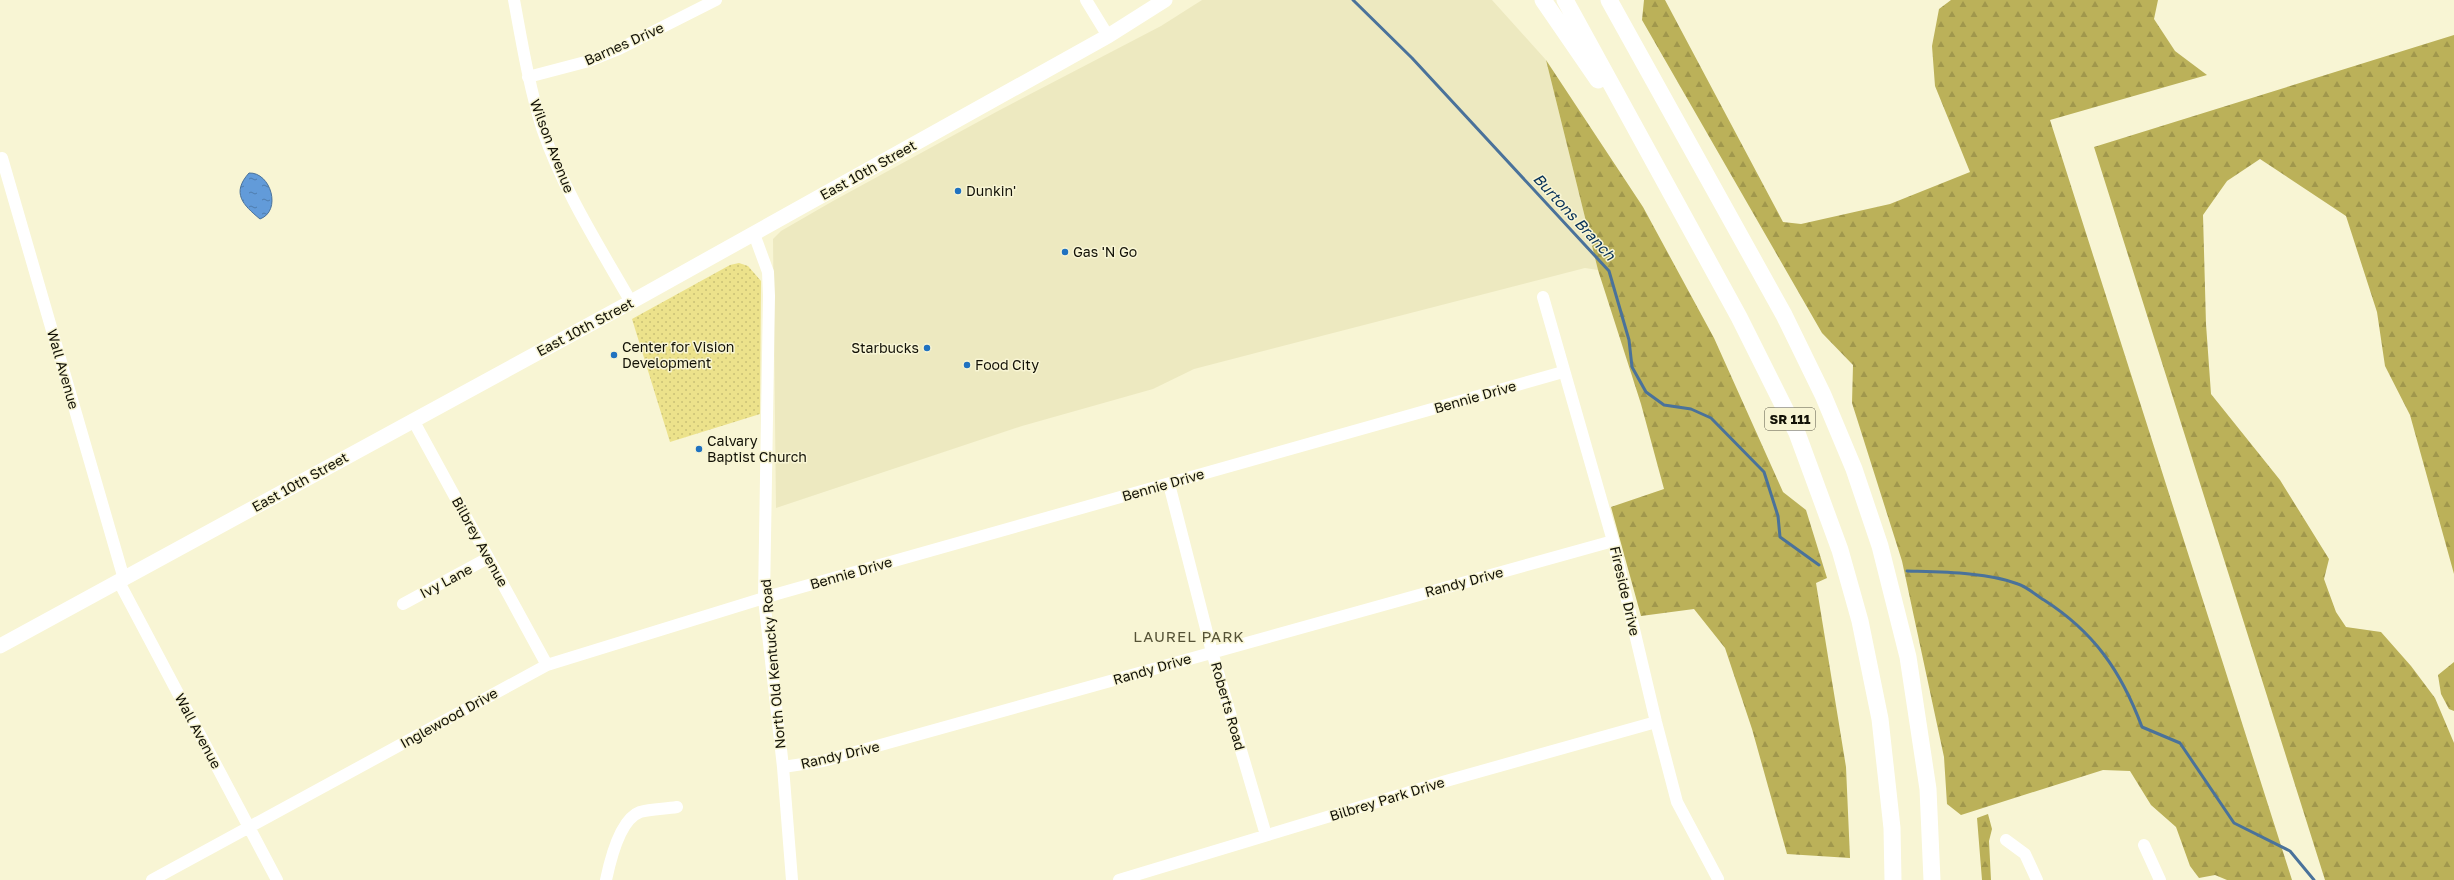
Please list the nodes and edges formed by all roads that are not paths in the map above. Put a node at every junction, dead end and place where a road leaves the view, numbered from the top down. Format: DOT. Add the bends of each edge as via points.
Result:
graph roads {
  1 [pos="514,0"];
  2 [pos="716,0"];
  3 [pos="1086,0"];
  4 [pos="1165,0"];
  5 [pos="1543,0"];
  6 [pos="1565,0"];
  7 [pos="1610,0"];
  8 [pos="1108,36"];
  9 [pos="528,77"];
  10 [pos="2,158"];
  11 [pos="1653,160"];
  12 [pos="754,234"];
  13 [pos="1543,297"];
  14 [pos="631,302"];
  15 [pos="1562,372"];
  16 [pos="413,420"];
  17 [pos="1169,484"];
  18 [pos="1613,541"];
  19 [pos="488,558"];
  20 [pos="121,580"];
  21 [pos="764,599"];
  22 [pos="403,604"];
  23 [pos="0,646"];
  24 [pos="1212,652"];
  25 [pos="547,665"];
  26 [pos="1656,722"];
  27 [pos="783,767"];
  28 [pos="677,807"];
  29 [pos="249,827"];
  30 [pos="1266,835"];
  31 [pos="2006,840"];
  32 [pos="2144,845"];
  33 [pos="152,880"];
  34 [pos="277,880"];
  35 [pos="606,880"];
  36 [pos="792,880"];
  37 [pos="1119,880"];
  38 [pos="1717,880"];
  39 [pos="1893,880"];
  40 [pos="1932,880"];
  41 [pos="2037,880"];
  42 [pos="2160,880"];
  1 -- 9 [label="street, Wilson Avenue"];
  2 -- 9 [label="street, Barnes Drive" via="619,49 589,61"];
  3 -- 8 [label="street"];
  4 -- 8 [label="main road, East 10th Street"];
  5 -- 11 [label="highway"];
  6 -- 11 [label="highway, SR 111"];
  7 -- 40 [label="highway, SR 111" via="1784,315 1823,395 1854,469 1880,546 1908,657 1928,789"];
  8 -- 12 [label="main road, East 10th Street"];
  9 -- 14 [label="street, Wilson Avenue" via="542,129 574,202"];
  10 -- 20 [label="street, Wall Avenue"];
  11 -- 39 [label="highway, SR 111" via="1739,317 1797,433 1840,550 1860,621 1880,719 1892,828"];
  12 -- 14 [label="main road, East 10th Street"];
  12 -- 21 [label="street, North Old Kentucky Road" via="768,272 769,296"];
  13 -- 15 [label="street, Fireside Drive"];
  14 -- 16 [label="main road, East 10th Street"];
  15 -- 17 [label="street, Bennie Drive"];
  15 -- 18 [label="street, Fireside Drive"];
  16 -- 19 [label="street, Bilbrey Avenue"];
  16 -- 20 [label="main road, East 10th Street"];
  17 -- 21 [label="street, Bennie Drive"];
  17 -- 24 [label="street, Roberts Road"];
  18 -- 24 [label="street, Randy Drive"];
  18 -- 26 [label="street, Fireside Drive"];
  19 -- 22 [label="street, Ivy Lane"];
  19 -- 25 [label="street, Bilbrey Avenue"];
  20 -- 23 [label="main road, East 10th Street"];
  20 -- 29 [label="street, Wall Avenue"];
  21 -- 25 [label="street, Inglewood Drive"];
  21 -- 27 [label="street, North Old Kentucky Road"];
  24 -- 27 [label="street, Randy Drive" via="822,761"];
  24 -- 30 [label="street, Roberts Road"];
  25 -- 29 [label="street, Inglewood Drive"];
  26 -- 30 [label="street, Bilbrey Park Drive"];
  26 -- 38 [label="street, Fireside Drive" via="1677,802"];
  27 -- 36 [label="street, North Old Kentucky Road"];
  28 -- 35 [label="street" via="639,812 627,821 615,846"];
  29 -- 33 [label="street, Inglewood Drive"];
  29 -- 34 [label="street, Wall Avenue"];
  30 -- 37 [label="street, Bilbrey Park Drive"];
  31 -- 41 [label="street" via="2025,854"];
  32 -- 42 [label="street"];
}
